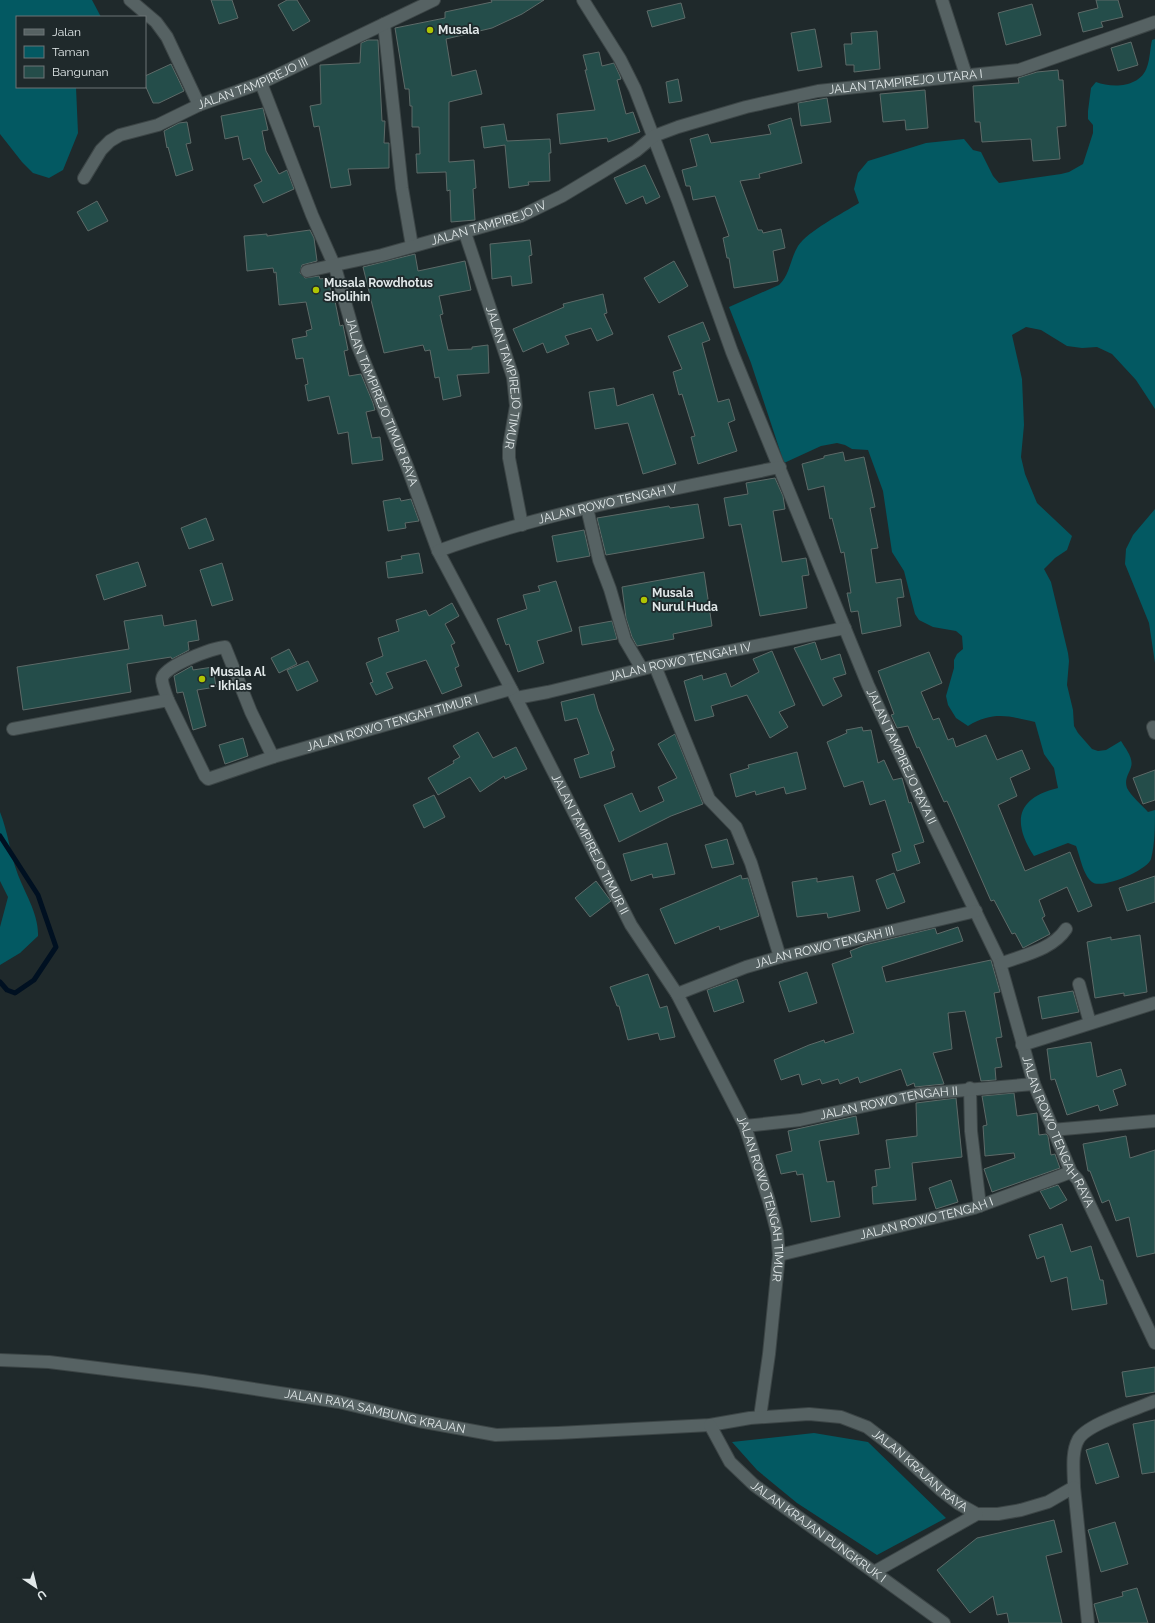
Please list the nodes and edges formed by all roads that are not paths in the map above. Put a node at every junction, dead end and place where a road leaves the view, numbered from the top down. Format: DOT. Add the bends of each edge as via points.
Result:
graph roads {
  1 [pos="130,0"];
  2 [pos="434,0"];
  3 [pos="583,0"];
  4 [pos="942,0"];
  5 [pos="1155,22"];
  6 [pos="384,24"];
  7 [pos="966,75"];
  8 [pos="261,83"];
  9 [pos="199,105"];
  10 [pos="654,136"];
  11 [pos="84,178"];
  12 [pos="465,233"];
  13 [pos="412,246"];
  14 [pos="334,267"];
  15 [pos="307,271"];
  16 [pos="780,467"];
  17 [pos="587,508"];
  18 [pos="522,525"];
  19 [pos="438,551"];
  20 [pos="845,628"];
  21 [pos="655,666"];
  22 [pos="642,669"];
  23 [pos="513,694"];
  24 [pos="168,700"];
  25 [pos="13,729"];
  26 [pos="273,757"];
  27 [pos="976,911"];
  28 [pos="1066,929"];
  29 [pos="780,957"];
  30 [pos="1000,964"];
  31 [pos="1079,984"];
  32 [pos="677,994"];
  33 [pos="1155,1003"];
  34 [pos="1090,1023"];
  35 [pos="1022,1045"];
  36 [pos="1034,1084"];
  37 [pos="970,1088"];
  38 [pos="1155,1121"];
  39 [pos="744,1126"];
  40 [pos="1052,1130"];
  41 [pos="1070,1172"];
  42 [pos="980,1206"];
  43 [pos="779,1255"];
  44 [pos="1155,1343"];
  45 [pos="0,1360"];
  46 [pos="1155,1401"];
  47 [pos="755,1418"];
  48 [pos="710,1425"];
  49 [pos="1074,1487"];
  50 [pos="977,1514"];
  51 [pos="874,1572"];
  52 [pos="944,1623"];
  53 [pos="1088,1623"];
  1 -- 9 [label="street" via="156,22 167,37"];
  2 -- 6 [label="street, JALAN TAMPIREJO III"];
  3 -- 10 [label="street, JALAN TAMPIREJO RAYA II" via="628,75"];
  4 -- 7 [label="street"];
  5 -- 7 [label="street, JALAN TAMPIREJO UTARA I" via="1019,70"];
  6 -- 8 [label="street, JALAN TAMPIREJO III"];
  6 -- 13 [label="street" via="402,188"];
  7 -- 10 [label="street, JALAN TAMPIREJO UTARA I" via="818,91 746,107"];
  8 -- 9 [label="street, JALAN TAMPIREJO III"];
  8 -- 14 [label="street, JALAN TAMPIREJO TIMUR RAYA"];
  9 -- 11 [label="street, JALAN TAMPIREJO III" via="158,125 120,135 110,141 101,150"];
  10 -- 12 [label="street, JALAN TAMPIREJO IV" via="636,151 562,196 521,216"];
  10 -- 16 [label="street, JALAN TAMPIREJO RAYA II" via="732,352"];
  12 -- 13 [label="street, JALAN TAMPIREJO IV"];
  12 -- 18 [label="street, JALAN TAMPIREJO TIMUR" via="513,377 516,406 509,458"];
  13 -- 14 [label="street, JALAN TAMPIREJO IV"];
  14 -- 15 [label="street, JALAN TAMPIREJO IV"];
  14 -- 19 [label="street, JALAN TAMPIREJO TIMUR RAYA" via="358,344"];
  16 -- 17 [label="street, JALAN ROWO TENGAH V"];
  16 -- 20 [label="street, JALAN TAMPIREJO RAYA II"];
  17 -- 18 [label="street, JALAN ROWO TENGAH V"];
  17 -- 22 [label="street" via="599,560 625,640"];
  18 -- 19 [label="street, JALAN ROWO TENGAH V"];
  19 -- 23 [label="street, JALAN TAMPIREJO TIMUR RAYA"];
  20 -- 21 [label="street, JALAN ROWO TENGAH IV"];
  20 -- 27 [label="street, JALAN TAMPIREJO RAYA II" via="914,785"];
  21 -- 22 [label="street, JALAN ROWO TENGAH IV"];
  21 -- 29 [label="street" via="709,799 736,827 751,863"];
  22 -- 23 [label="street, JALAN ROWO TENGAH IV" via="548,692"];
  23 -- 26 [label="street, JALAN ROWO TENGAH TIMUR I"];
  23 -- 32 [label="street, JALAN TAMPIREJO TIMUR II" via="631,925"];
  24 -- 25 [label="street"];
  24 -- 26 [label="street, JALAN ROWO TENGAH TIMUR I" via="207,779"];
  24 -- 26 [label="street, JALAN ROWO TENGAH TIMUR I" via="162,678 165,672 180,662 225,647 251,712"];
  27 -- 29 [label="street, JALAN ROWO TENGAH III"];
  27 -- 30 [label="street, JALAN TAMPIREJO RAYA II"];
  28 -- 30 [label="street" via="1052,944"];
  29 -- 32 [label="street, JALAN ROWO TENGAH III" via="746,966"];
  30 -- 35 [label="street, JALAN TAMPIREJO RAYA II"];
  31 -- 34 [label="street"];
  32 -- 39 [label="street, JALAN ROWO TENGAH TIMUR"];
  33 -- 34 [label="street, JALAN ROWO TENGAH RAYA"];
  34 -- 35 [label="street, JALAN ROWO TENGAH RAYA"];
  35 -- 36 [label="street, JALAN ROWO TENGAH RAYA"];
  36 -- 37 [label="street, JALAN ROWO TENGAH II"];
  36 -- 40 [label="street, JALAN ROWO TENGAH RAYA"];
  37 -- 39 [label="street, JALAN ROWO TENGAH II" via="920,1094 800,1120"];
  37 -- 42 [label="street" via="971,1131"];
  38 -- 40 [label="street"];
  39 -- 43 [label="street, JALAN ROWO TENGAH TIMUR" via="769,1201 777,1232"];
  40 -- 41 [label="street, JALAN ROWO TENGAH RAYA"];
  41 -- 42 [label="street, JALAN ROWO TENGAH I"];
  41 -- 44 [label="street, JALAN ROWO TENGAH RAYA" via="1078,1180"];
  42 -- 43 [label="street, JALAN ROWO TENGAH I"];
  43 -- 47 [label="street, JALAN ROWO TENGAH TIMUR" via="769,1354"];
  45 -- 48 [label="street, JALAN RAYA SAMBUNG KRAJAN" via="49,1362 202,1381 339,1402 419,1421 496,1434"];
  46 -- 49 [label="street" via="1100,1423 1078,1440"];
  47 -- 48 [label="street, JALAN RAYA SAMBUNG KRAJAN"];
  47 -- 50 [label="street, JALAN KRAJAN RAYA" via="809,1414 855,1421 897,1450 959,1504"];
  48 -- 51 [label="street, JALAN KRAJAN PUNGKRUK I" via="738,1471"];
  49 -- 50 [label="street, JALAN KRAJAN RAYA" via="1048,1502 1021,1510"];
  49 -- 53 [label="street"];
  50 -- 51 [label="street"];
  51 -- 52 [label="street, JALAN KRAJAN PUNGKRUK I"];
}
